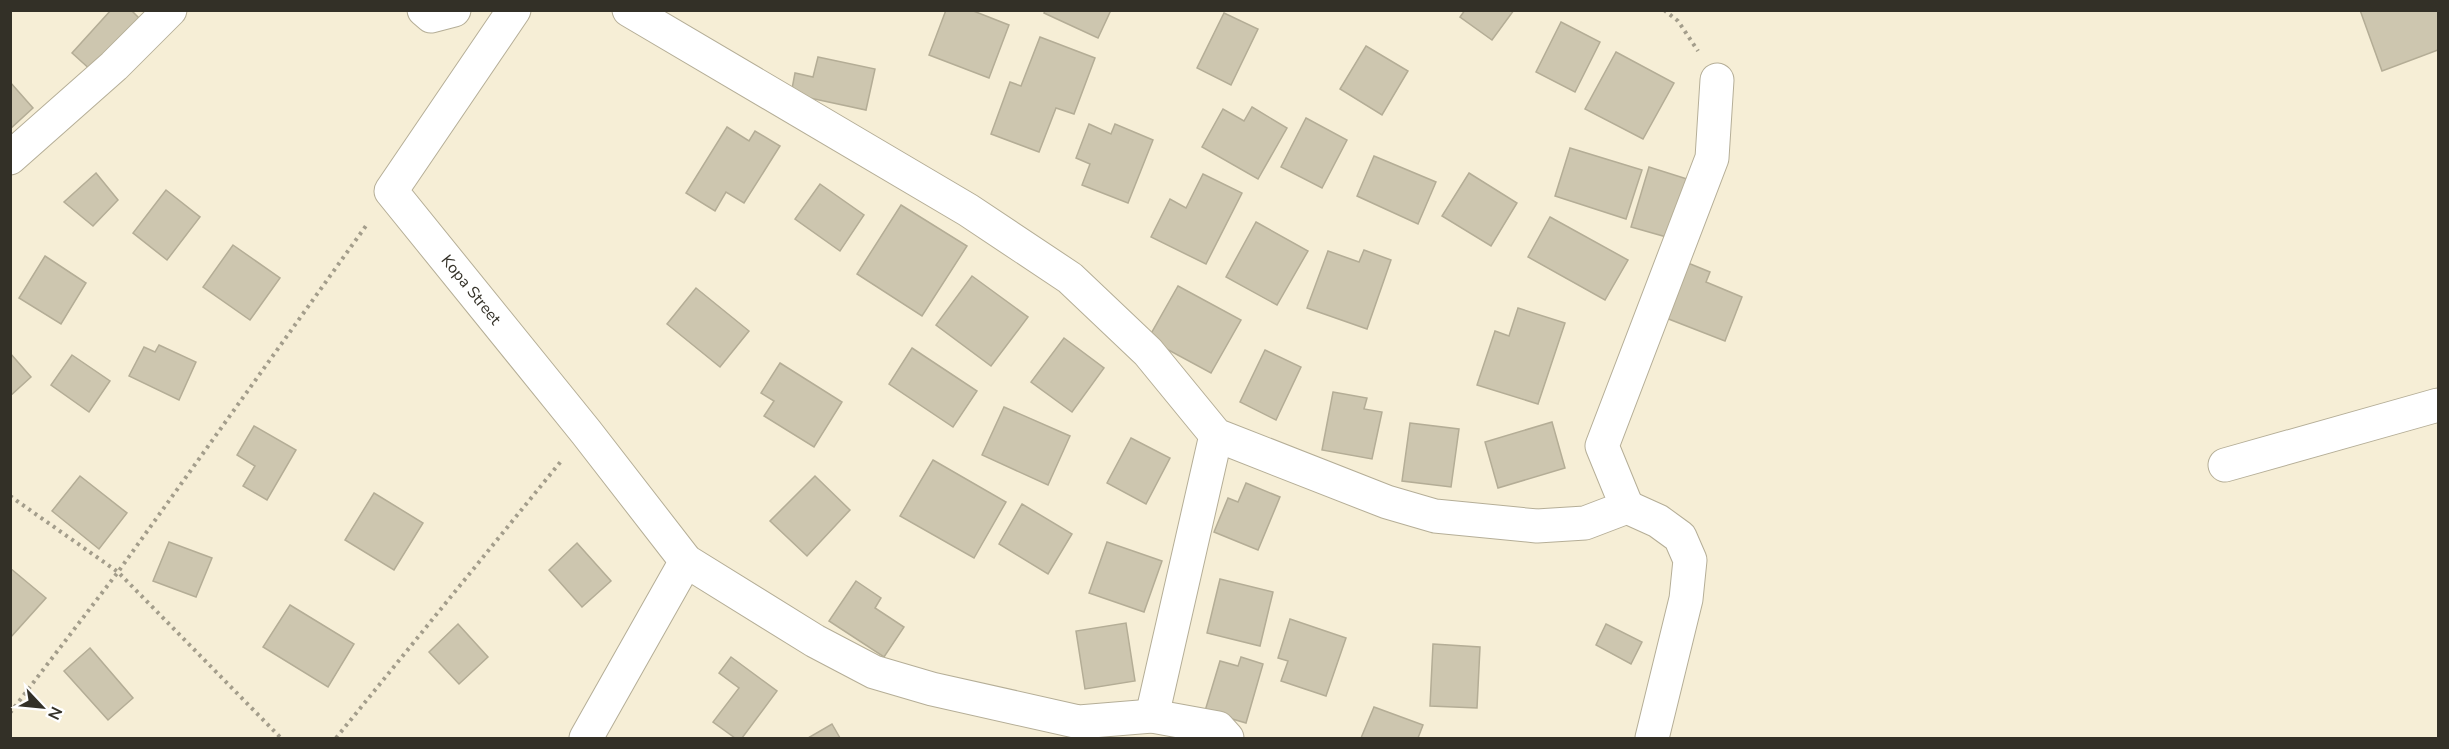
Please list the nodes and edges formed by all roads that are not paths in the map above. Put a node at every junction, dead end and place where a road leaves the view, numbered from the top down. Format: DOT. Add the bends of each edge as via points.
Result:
graph roads {
  1 [pos="170,10"];
  2 [pos="424,10"];
  3 [pos="454,10"];
  4 [pos="514,10"];
  5 [pos="629,10"];
  6 [pos="1717,80"];
  7 [pos="10,158"];
  8 [pos="2439,405"];
  9 [pos="1216,435"];
  10 [pos="2225,465"];
  11 [pos="1627,507"];
  12 [pos="686,561"];
  13 [pos="1152,716"];
  14 [pos="1075,730"];
  15 [pos="1228,735"];
  16 [pos="586,738"];
  17 [pos="1652,738"];
  1 -- 7 [label="street" via="114,66"];
  2 -- 3 [label="street" via="431,16"];
  4 -- 12 [label="street, Kopa Street" via="391,191"];
  5 -- 9 [label="street" via="968,210 1070,278 1148,352"];
  6 -- 11 [label="street" via="1712,158 1602,446"];
  8 -- 10 [label="street"];
  9 -- 11 [label="street" via="1387,502 1436,516 1537,526 1586,523"];
  9 -- 13 [label="street"];
  11 -- 17 [label="street" via="1659,521 1680,537 1690,560 1686,599"];
  12 -- 14 [label="street" via="815,641 874,672"];
  12 -- 16 [label="street"];
  13 -- 14 [label="street"];
  13 -- 15 [label="street"];
}
